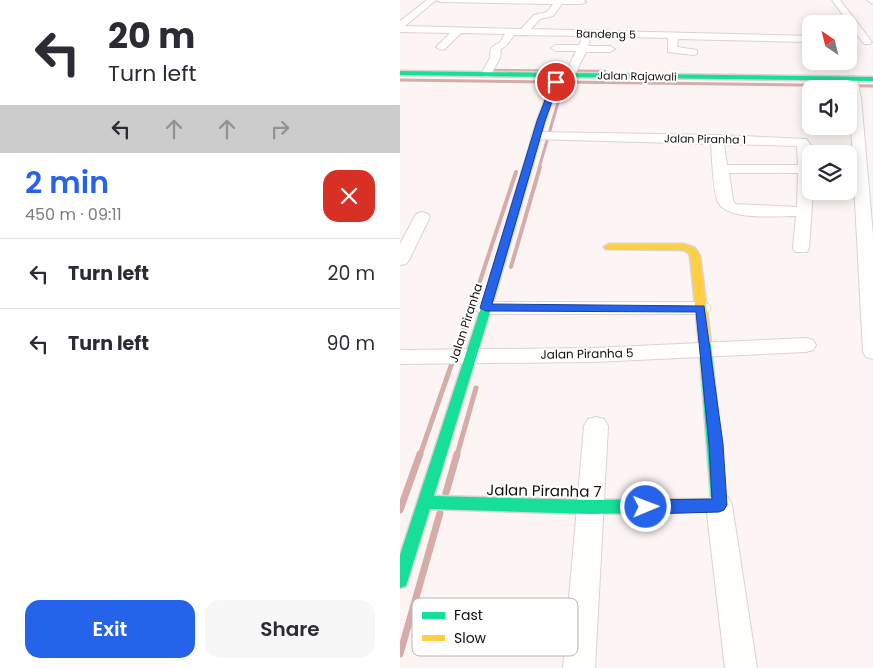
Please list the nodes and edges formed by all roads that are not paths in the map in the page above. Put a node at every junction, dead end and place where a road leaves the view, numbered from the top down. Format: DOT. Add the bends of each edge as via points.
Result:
graph roads {
  1 [pos="432,0"];
  2 [pos="440,0"];
  3 [pos="836,0"];
  4 [pos="488,1"];
  5 [pos="518,1"];
  6 [pos="555,1"];
  7 [pos="582,2"];
  8 [pos="400,14"];
  9 [pos="414,14"];
  10 [pos="682,22"];
  11 [pos="400,28"];
  12 [pos="454,28"];
  13 [pos="511,32"];
  14 [pos="524,32"];
  15 [pos="589,34"];
  16 [pos="677,36"];
  17 [pos="802,39"];
  18 [pos="866,42"];
  19 [pos="503,44"];
  20 [pos="518,44"];
  21 [pos="441,48"];
  22 [pos="556,48"];
  23 [pos="581,48"];
  24 [pos="610,49"];
  25 [pos="693,52"];
  26 [pos="400,74"];
  27 [pos="486,74"];
  28 [pos="564,74"];
  29 [pos="851,78"];
  30 [pos="873,78"];
  31 [pos="538,136"];
  32 [pos="717,140"];
  33 [pos="804,145"];
  34 [pos="721,169"];
  35 [pos="802,169"];
  36 [pos="805,200"];
  37 [pos="805,212"];
  38 [pos="422,217"];
  39 [pos="609,247"];
  40 [pos="801,248"];
  41 [pos="400,260"];
  42 [pos="486,308"];
  43 [pos="701,308"];
  44 [pos="806,345"];
  45 [pos="704,352"];
  46 [pos="873,352"];
  47 [pos="470,356"];
  48 [pos="400,357"];
  49 [pos="596,426"];
  50 [pos="424,502"];
  51 [pos="719,505"];
  52 [pos="590,507"];
  53 [pos="400,580"];
  54 [pos="579,668"];
  55 [pos="741,668"];
  1 -- 9 [label="street"];
  2 -- 4 [label="street"];
  3 -- 18 [label="street"];
  4 -- 5 [label="street"];
  5 -- 6 [label="street"];
  6 -- 7 [label="street"];
  6 -- 14 [label="street" via="550,14 536,17"];
  8 -- 9 [label="street"];
  9 -- 11 [label="street"];
  10 -- 16 [label="street"];
  11 -- 12 [label="street, Bandeng 5"];
  12 -- 13 [label="street, Bandeng 5"];
  12 -- 21 [label="street"];
  13 -- 14 [label="street, Bandeng 5"];
  13 -- 19 [label="street"];
  14 -- 15 [label="street, Bandeng 5"];
  15 -- 16 [label="street, Bandeng 5"];
  15 -- 23 [label="street"];
  16 -- 17 [label="street, Bandeng 5"];
  16 -- 25 [label="street" via="672,50"];
  19 -- 20 [label="street"];
  19 -- 27 [label="street" via="496,48 495,58"];
  22 -- 23 [label="street"];
  23 -- 24 [label="street"];
  23 -- 28 [label="street"];
  26 -- 27 [label="street, Jalan Rajawali"];
  27 -- 28 [label="street, Jalan Rajawali"];
  28 -- 29 [label="street, Jalan Rajawali"];
  28 -- 31 [label="street, Jalan Piranha"];
  29 -- 30 [label="street, Jalan Rajawali"];
  29 -- 46 [label="street"];
  31 -- 32 [label="street, Jalan Piranha 1"];
  31 -- 42 [label="street, Jalan Piranha"];
  32 -- 33 [label="street, Jalan Piranha 1" via="801,142"];
  32 -- 34 [label="street"];
  34 -- 35 [label="street"];
  34 -- 37 [label="street" via="725,201 730,207"];
  36 -- 37 [label="street, Jalan Piranha 1"];
  37 -- 40 [label="street, Jalan Piranha 1"];
  38 -- 41 [label="street"];
  39 -- 43 [label="street" via="684,247 692,250 696,256"];
  42 -- 43 [label="street"];
  42 -- 47 [label="street, Jalan Piranha"];
  43 -- 45 [label="street"];
  44 -- 45 [label="street, Jalan Piranha 5"];
  45 -- 47 [label="street, Jalan Piranha 5"];
  45 -- 51 [label="street" via="716,444"];
  47 -- 48 [label="street, Jalan Piranha 5"];
  47 -- 50 [label="street, Jalan Piranha"];
  49 -- 52 [label="street"];
  50 -- 52 [label="street, Jalan Piranha 7"];
  50 -- 53 [label="street, Jalan Piranha"];
  51 -- 52 [label="street, Jalan Piranha 7"];
  51 -- 55 [label="street"];
  52 -- 54 [label="street"];
}
